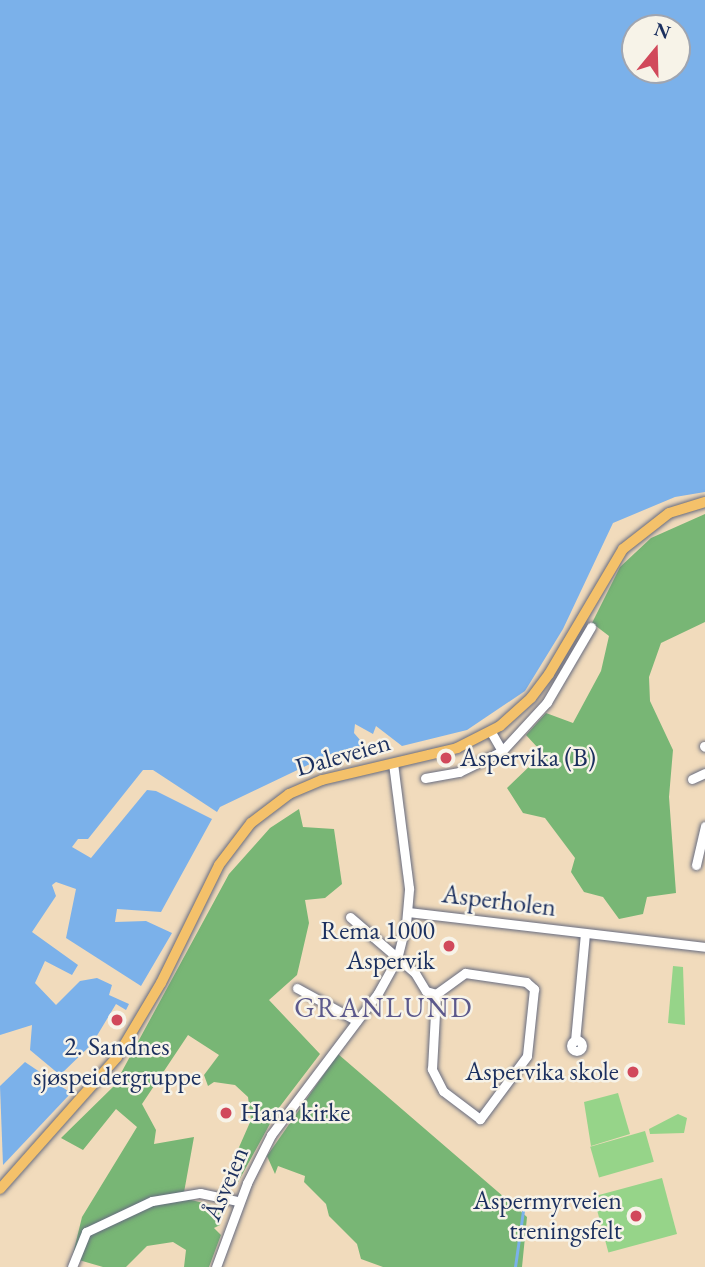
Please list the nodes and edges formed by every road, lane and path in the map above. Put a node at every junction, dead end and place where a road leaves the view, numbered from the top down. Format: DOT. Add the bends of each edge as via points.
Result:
graph roads {
  1 [pos="705,502"];
  2 [pos="591,627"];
  3 [pos="491,732"];
  4 [pos="502,751"];
  5 [pos="393,763"];
  6 [pos="705,773"];
  7 [pos="425,778"];
  8 [pos="692,779"];
  9 [pos="705,826"];
  10 [pos="696,865"];
  11 [pos="408,912"];
  12 [pos="350,917"];
  13 [pos="584,933"];
  14 [pos="705,947"];
  15 [pos="397,959"];
  16 [pos="297,988"];
  17 [pos="436,994"];
  18 [pos="357,1021"];
  19 [pos="575,1041"];
  20 [pos="0,1189"];
  21 [pos="239,1201"];
  22 [pos="72,1267"];
  23 [pos="216,1267"];
  1 -- 3 [label="main road, Daleveien" via="669,513 623,549 549,674 531,698"];
  2 -- 4 [label="street, Daleveien" via="547,702"];
  3 -- 4 [label="street"];
  3 -- 5 [label="main road, Daleveien" via="457,748"];
  4 -- 7 [label="street, Daleveien" via="468,768"];
  5 -- 11 [label="street, Åsveien"];
  5 -- 20 [label="main road, Daleveien" via="306,786 271,806 244,831 219,865 124,1047"];
  6 -- 8 [label="street"];
  9 -- 10 [label="street"];
  11 -- 13 [label="street, Asperholen"];
  11 -- 15 [label="street, Åsveien"];
  12 -- 15 [label="street"];
  13 -- 14 [label="street, Asperholen"];
  13 -- 19 [label="street, Asperholen"];
  15 -- 17 [label="street" via="415,973 426,991"];
  15 -- 18 [label="street, Åsveien"];
  16 -- 18 [label="street"];
  17 -- 17 [label="street" via="465,973 534,986 527,1056 480,1119 437,1084 432,1065"];
  18 -- 21 [label="street, Åsveien" via="279,1122"];
  21 -- 22 [label="street" via="200,1193 152,1201 86,1232"];
  21 -- 23 [label="street, Åsveien"];
}
